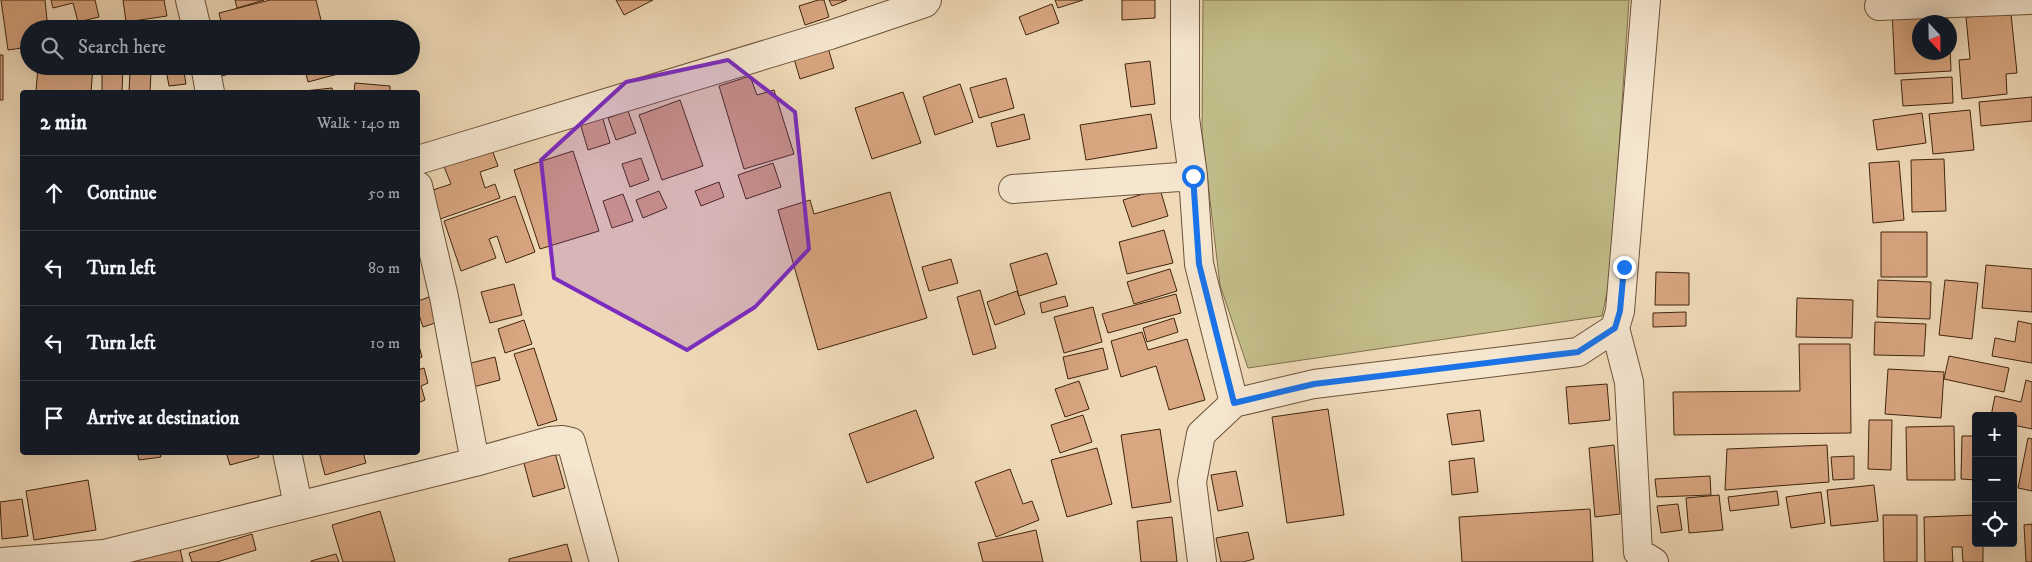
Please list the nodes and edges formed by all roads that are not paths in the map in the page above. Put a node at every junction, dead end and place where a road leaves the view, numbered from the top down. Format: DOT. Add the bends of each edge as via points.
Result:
graph roads {
  1 [pos="190,0"];
  2 [pos="927,0"];
  3 [pos="1184,0"];
  4 [pos="1646,0"];
  5 [pos="2029,0"];
  6 [pos="1879,6"];
  7 [pos="195,20"];
  8 [pos="207,75"];
  9 [pos="210,90"];
  10 [pos="420,159"];
  11 [pos="1193,176"];
  12 [pos="1013,189"];
  13 [pos="420,195"];
  14 [pos="1615,328"];
  15 [pos="1234,403"];
  16 [pos="288,455"];
  17 [pos="475,462"];
  18 [pos="298,505"];
  19 [pos="0,562"];
  20 [pos="604,562"];
  21 [pos="1202,562"];
  22 [pos="1654,562"];
  1 -- 7 [label="street"];
  2 -- 10 [label="street" via="830,35"];
  3 -- 11 [label="street" via="1185,118"];
  4 -- 14 [label="street" via="1620,311"];
  5 -- 6 [label="street"];
  8 -- 9 [label="street"];
  11 -- 12 [label="street"];
  11 -- 15 [label="street" via="1199,264"];
  13 -- 17 [label="street" via="444,297"];
  14 -- 15 [label="street" via="1578,352 1314,384"];
  14 -- 22 [label="street" via="1629,382 1638,552"];
  15 -- 21 [label="street" via="1201,434 1192,482"];
  16 -- 18 [label="street"];
  17 -- 18 [label="street"];
  17 -- 20 [label="street" via="550,441 571,442"];
  18 -- 19 [label="street" via="104,554"];
}
